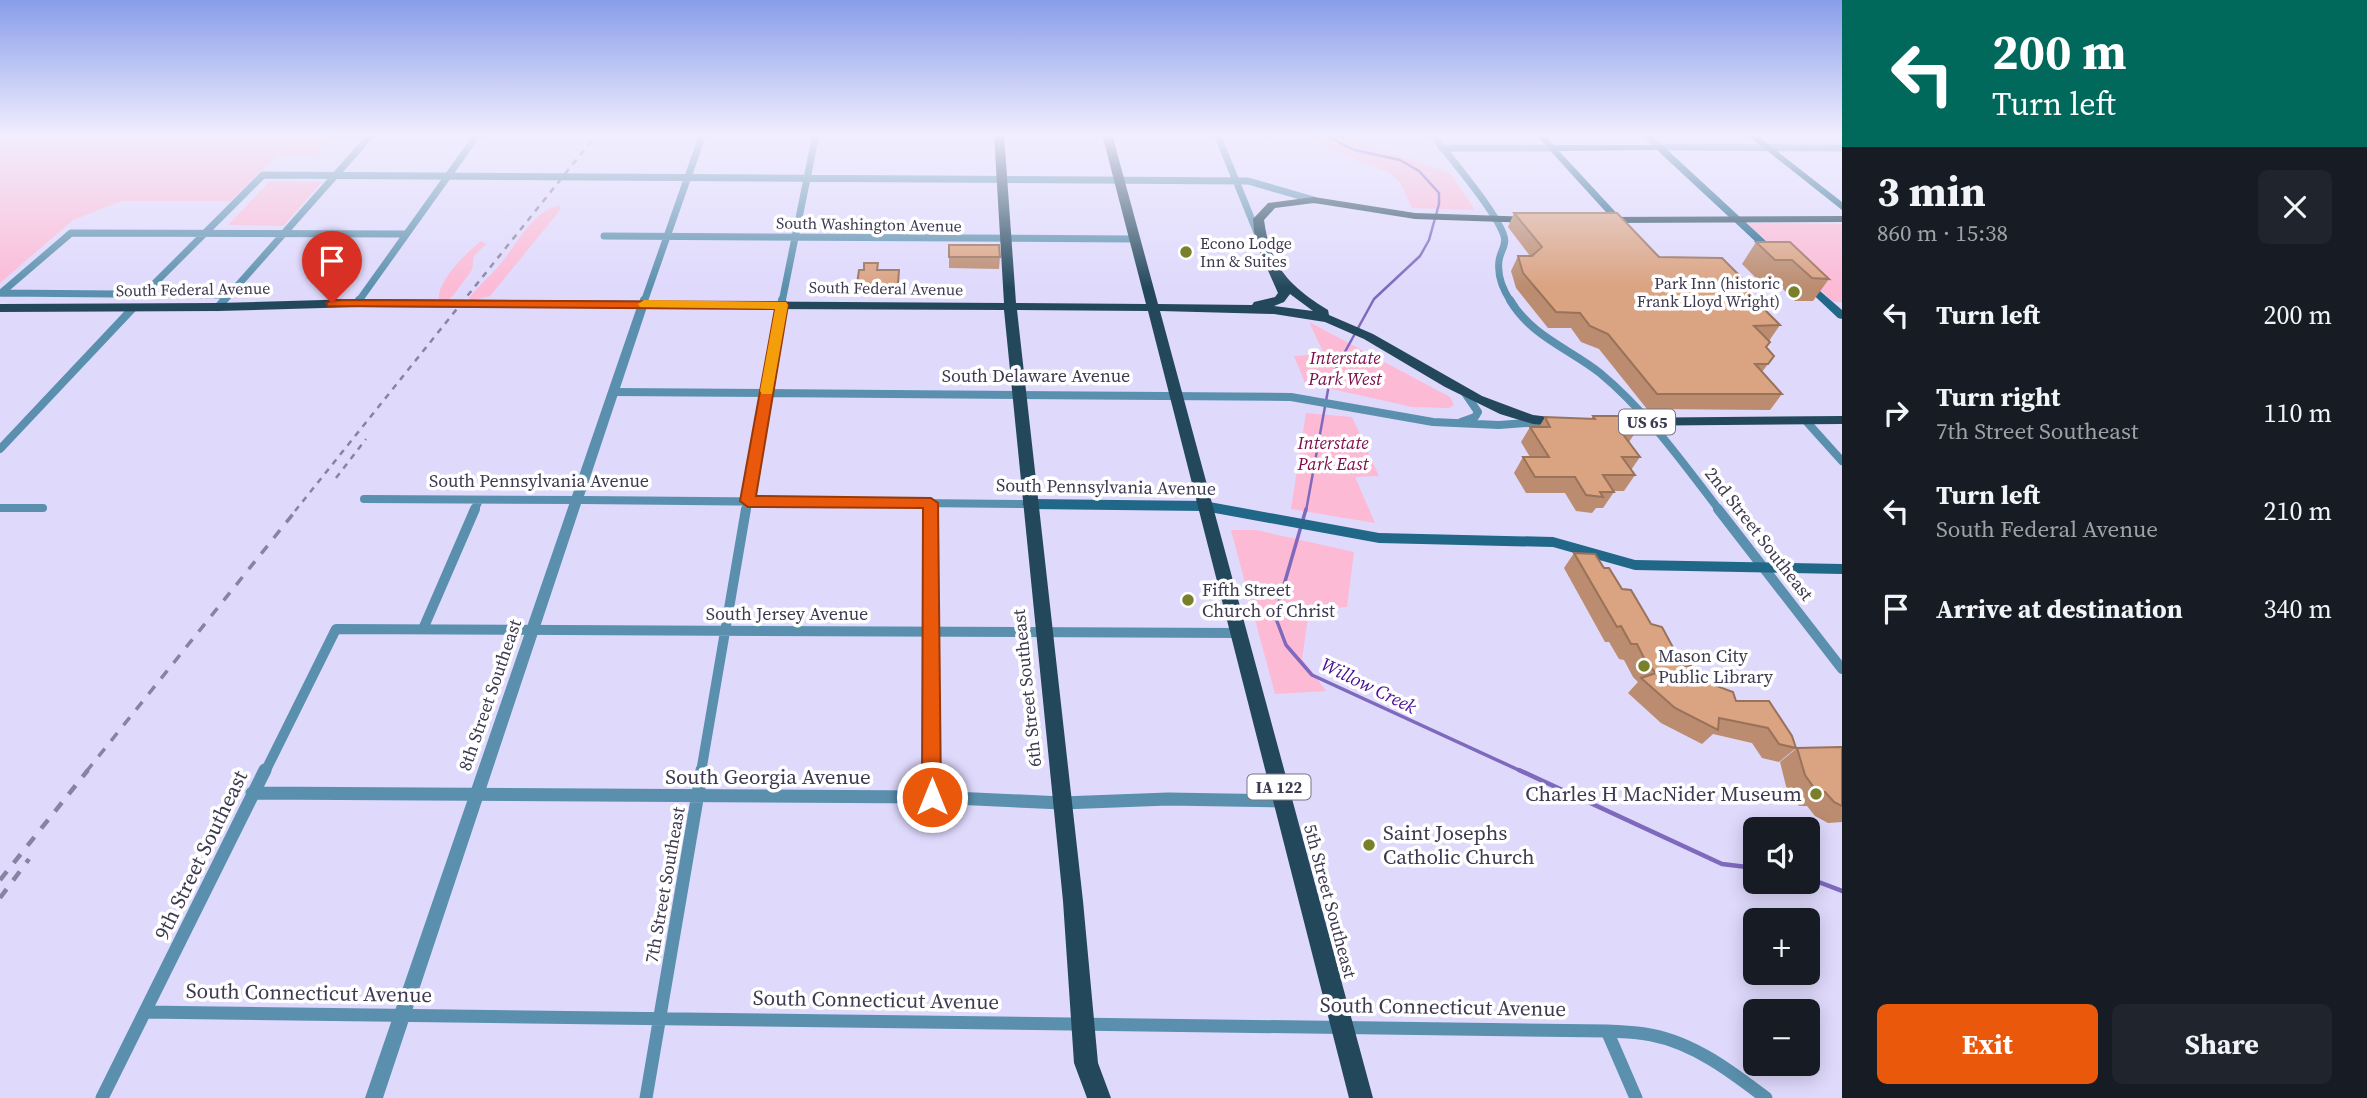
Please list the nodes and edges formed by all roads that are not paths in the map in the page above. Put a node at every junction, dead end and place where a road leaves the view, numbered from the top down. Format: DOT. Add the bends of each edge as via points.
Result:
graph roads {
  1 [pos="253,185"];
  2 [pos="327,185"];
  3 [pos="442,185"];
  4 [pos="685,185"];
  5 [pos="806,185"];
  6 [pos="1002,185"];
  7 [pos="1119,185"];
  8 [pos="1237,185"];
  9 [pos="1263,185"];
  10 [pos="1470,185"];
  11 [pos="1586,185"];
  12 [pos="1700,185"];
  13 [pos="1814,185"];
  14 [pos="1314,200"];
  15 [pos="1842,207"];
  16 [pos="1495,219"];
  17 [pos="1549,219"];
  18 [pos="1590,219"];
  19 [pos="1842,219"];
  20 [pos="1618,220"];
  21 [pos="1738,220"];
  22 [pos="205,233"];
  23 [pos="285,233"];
  24 [pos="407,234"];
  25 [pos="604,236"];
  26 [pos="667,236"];
  27 [pos="795,237"];
  28 [pos="1006,239"];
  29 [pos="1133,239"];
  30 [pos="1261,242"];
  31 [pos="1782,261"];
  32 [pos="1793,270"];
  33 [pos="1276,274"];
  34 [pos="1,293"];
  35 [pos="145,294"];
  36 [pos="229,295"];
  37 [pos="357,303"];
  38 [pos="643,304"];
  39 [pos="781,305"];
  40 [pos="133,307"];
  41 [pos="218,307"];
  42 [pos="1010,307"];
  43 [pos="0,308"];
  44 [pos="1232,308"];
  45 [pos="1151,309"];
  46 [pos="1839,310"];
  47 [pos="1344,325"];
  48 [pos="1460,388"];
  49 [pos="613,392"];
  50 [pos="766,394"];
  51 [pos="1019,395"];
  52 [pos="1175,396"];
  53 [pos="1842,420"];
  54 [pos="1806,421"];
  55 [pos="1544,422"];
  56 [pos="1571,422"];
  57 [pos="1598,422"];
  58 [pos="1646,422"];
  59 [pos="1457,423"];
  60 [pos="0,449"];
  61 [pos="1842,461"];
  62 [pos="364,499"];
  63 [pos="478,500"];
  64 [pos="576,500"];
  65 [pos="748,501"];
  66 [pos="931,503"];
  67 [pos="1029,504"];
  68 [pos="1204,506"];
  69 [pos="0,508"];
  70 [pos="43,508"];
  71 [pos="1766,569"];
  72 [pos="1842,569"];
  73 [pos="336,629"];
  74 [pos="424,629"];
  75 [pos="532,630"];
  76 [pos="726,631"];
  77 [pos="931,633"];
  78 [pos="1238,633"];
  79 [pos="1044,634"];
  80 [pos="1842,669"];
  81 [pos="252,793"];
  82 [pos="477,795"];
  83 [pos="698,796"];
  84 [pos="932,797"];
  85 [pos="1283,801"];
  86 [pos="1062,803"];
  87 [pos="145,1012"];
  88 [pos="402,1015"];
  89 [pos="660,1019"];
  90 [pos="1082,1023"];
  91 [pos="1341,1026"];
  92 [pos="1607,1031"];
  93 [pos="1086,1063"];
  94 [pos="102,1098"];
  95 [pos="374,1098"];
  96 [pos="646,1098"];
  97 [pos="1089,1098"];
  98 [pos="1099,1098"];
  99 [pos="1361,1098"];
  100 [pos="1636,1098"];
  101 [pos="1766,1098"];
  1 -- 22 [label="street"];
  2 -- 23 [label="street"];
  3 -- 24 [label="street"];
  4 -- 26 [label="street"];
  5 -- 27 [label="street, 7th Street Southeast"];
  6 -- 28 [label="main road, 6th Street Southeast"];
  7 -- 29 [label="main road, 5th Street Southeast"];
  8 -- 30 [label="street"];
  9 -- 14 [label="street"];
  10 -- 16 [label="street"];
  11 -- 20 [label="main road"];
  12 -- 21 [label="main road"];
  13 -- 15 [label="main road"];
  14 -- 16 [label="main road" via="1416,216"];
  14 -- 30 [label="main road" via="1283,202 1263,211 1258,219"];
  16 -- 17 [label="main road"];
  16 -- 58 [label="street, 2nd Street Southeast" via="1505,247 1499,271 1513,306 1547,340 1600,373"];
  18 -- 20 [label="main road"];
  19 -- 21 [label="main road"];
  20 -- 21 [label="main road"];
  21 -- 31 [label="main road"];
  22 -- 23 [label="street"];
  22 -- 34 [label="street" via="71,233"];
  22 -- 35 [label="street"];
  23 -- 24 [label="street"];
  23 -- 36 [label="street"];
  24 -- 37 [label="street"];
  25 -- 26 [label="street, South Washington Avenue"];
  26 -- 27 [label="street, South Washington Avenue"];
  26 -- 38 [label="street"];
  27 -- 28 [label="street, South Washington Avenue"];
  27 -- 39 [label="street, 7th Street Southeast"];
  28 -- 29 [label="street, South Washington Avenue"];
  28 -- 42 [label="main road, 6th Street Southeast"];
  29 -- 45 [label="main road, 5th Street Southeast"];
  30 -- 33 [label="main road"];
  32 -- 46 [label="main road"];
  33 -- 44 [label="main road" via="1283,297 1272,304"];
  33 -- 47 [label="main road" via="1303,300"];
  34 -- 35 [label="street"];
  35 -- 36 [label="street"];
  36 -- 41 [label="street"];
  37 -- 38 [label="main road, South Federal Avenue"];
  37 -- 41 [label="main road, South Federal Avenue"];
  38 -- 39 [label="main road, South Federal Avenue"];
  38 -- 49 [label="street, 8th Street Southeast"];
  39 -- 42 [label="main road, South Federal Avenue"];
  39 -- 50 [label="street, 7th Street Southeast"];
  40 -- 41 [label="main road, South Federal Avenue"];
  40 -- 43 [label="main road, South Federal Avenue"];
  40 -- 60 [label="street"];
  42 -- 45 [label="main road, South Federal Avenue"];
  42 -- 51 [label="main road, 6th Street Southeast"];
  44 -- 45 [label="main road, South Federal Avenue"];
  44 -- 47 [label="main road, South Federal Avenue" via="1300,312"];
  45 -- 52 [label="main road, 5th Street Southeast / IA 122"];
  47 -- 48 [label="main road, South Federal Avenue"];
  48 -- 55 [label="main road, South Delaware Avenue" via="1504,411"];
  48 -- 59 [label="street" via="1478,412"];
  49 -- 50 [label="street, South Delaware Avenue"];
  49 -- 64 [label="street, 8th Street Southeast"];
  50 -- 51 [label="street, South Delaware Avenue"];
  50 -- 65 [label="street, 7th Street Southeast"];
  51 -- 52 [label="street, South Delaware Avenue"];
  51 -- 67 [label="main road, 6th Street Southeast"];
  52 -- 59 [label="street, South Delaware Avenue" via="1305,398"];
  52 -- 68 [label="main road, 5th Street Southeast / IA 122"];
  53 -- 54 [label="main road, US 65"];
  54 -- 58 [label="main road, US 65"];
  54 -- 61 [label="street"];
  55 -- 56 [label="main road, South Delaware Avenue"];
  55 -- 59 [label="street, South Delaware Avenue"];
  57 -- 58 [label="main road, US 65"];
  58 -- 71 [label="street, 2nd Street Southeast"];
  62 -- 63 [label="street, South Pennsylvania Avenue"];
  63 -- 64 [label="street, South Pennsylvania Avenue"];
  63 -- 74 [label="street"];
  64 -- 65 [label="street, South Pennsylvania Avenue"];
  64 -- 75 [label="street, 8th Street Southeast"];
  65 -- 66 [label="street, South Pennsylvania Avenue"];
  65 -- 76 [label="street, 7th Street Southeast"];
  66 -- 67 [label="street, South Pennsylvania Avenue"];
  66 -- 77 [label="street"];
  67 -- 68 [label="main road, South Pennsylvania Avenue"];
  67 -- 79 [label="main road, 6th Street Southeast"];
  68 -- 71 [label="main road, South Pennsylvania Avenue" via="1379,538 1553,542 1635,565"];
  68 -- 78 [label="main road, 5th Street Southeast / IA 122"];
  69 -- 70 [label="street"];
  71 -- 72 [label="main road, South Pennsylvania Avenue"];
  71 -- 80 [label="street, 2nd Street Southeast"];
  73 -- 74 [label="street, South Jersey Avenue"];
  73 -- 81 [label="street, 9th Street Southeast"];
  74 -- 75 [label="street, South Jersey Avenue"];
  75 -- 76 [label="street, South Jersey Avenue"];
  75 -- 82 [label="street, 8th Street Southeast"];
  76 -- 77 [label="street, South Jersey Avenue"];
  76 -- 83 [label="street, 7th Street Southeast"];
  77 -- 79 [label="street, South Jersey Avenue"];
  77 -- 84 [label="street"];
  78 -- 79 [label="street, South Jersey Avenue"];
  78 -- 85 [label="main road, 5th Street Southeast / IA 122"];
  79 -- 86 [label="main road, 6th Street Southeast"];
  81 -- 82 [label="street, South Georgia Avenue"];
  81 -- 87 [label="street, 9th Street Southeast"];
  82 -- 83 [label="street, South Georgia Avenue"];
  82 -- 88 [label="street, 8th Street Southeast"];
  83 -- 84 [label="street, South Georgia Avenue"];
  83 -- 89 [label="street, 7th Street Southeast"];
  84 -- 86 [label="street, South Georgia Avenue"];
  85 -- 86 [label="street, South Georgia Avenue"];
  85 -- 91 [label="main road, 5th Street Southeast / IA 122"];
  86 -- 90 [label="main road, 6th Street Southeast"];
  87 -- 88 [label="street, South Connecticut Avenue"];
  87 -- 94 [label="street, 9th Street Southeast"];
  88 -- 89 [label="street, South Connecticut Avenue"];
  88 -- 95 [label="street, 8th Street Southeast"];
  89 -- 90 [label="street, South Connecticut Avenue"];
  89 -- 96 [label="street, 7th Street Southeast"];
  90 -- 91 [label="street, South Connecticut Avenue"];
  90 -- 93 [label="main road, 6th Street Southeast"];
  91 -- 92 [label="street, South Connecticut Avenue"];
  91 -- 99 [label="main road, 5th Street Southeast / IA 122"];
  92 -- 100 [label="street"];
  92 -- 101 [label="street, South Connecticut Avenue" via="1654,1035 1691,1048"];
  93 -- 97 [label="street, 6th Street Southeast"];
  93 -- 98 [label="main road, 6th Street Southeast"];
}
